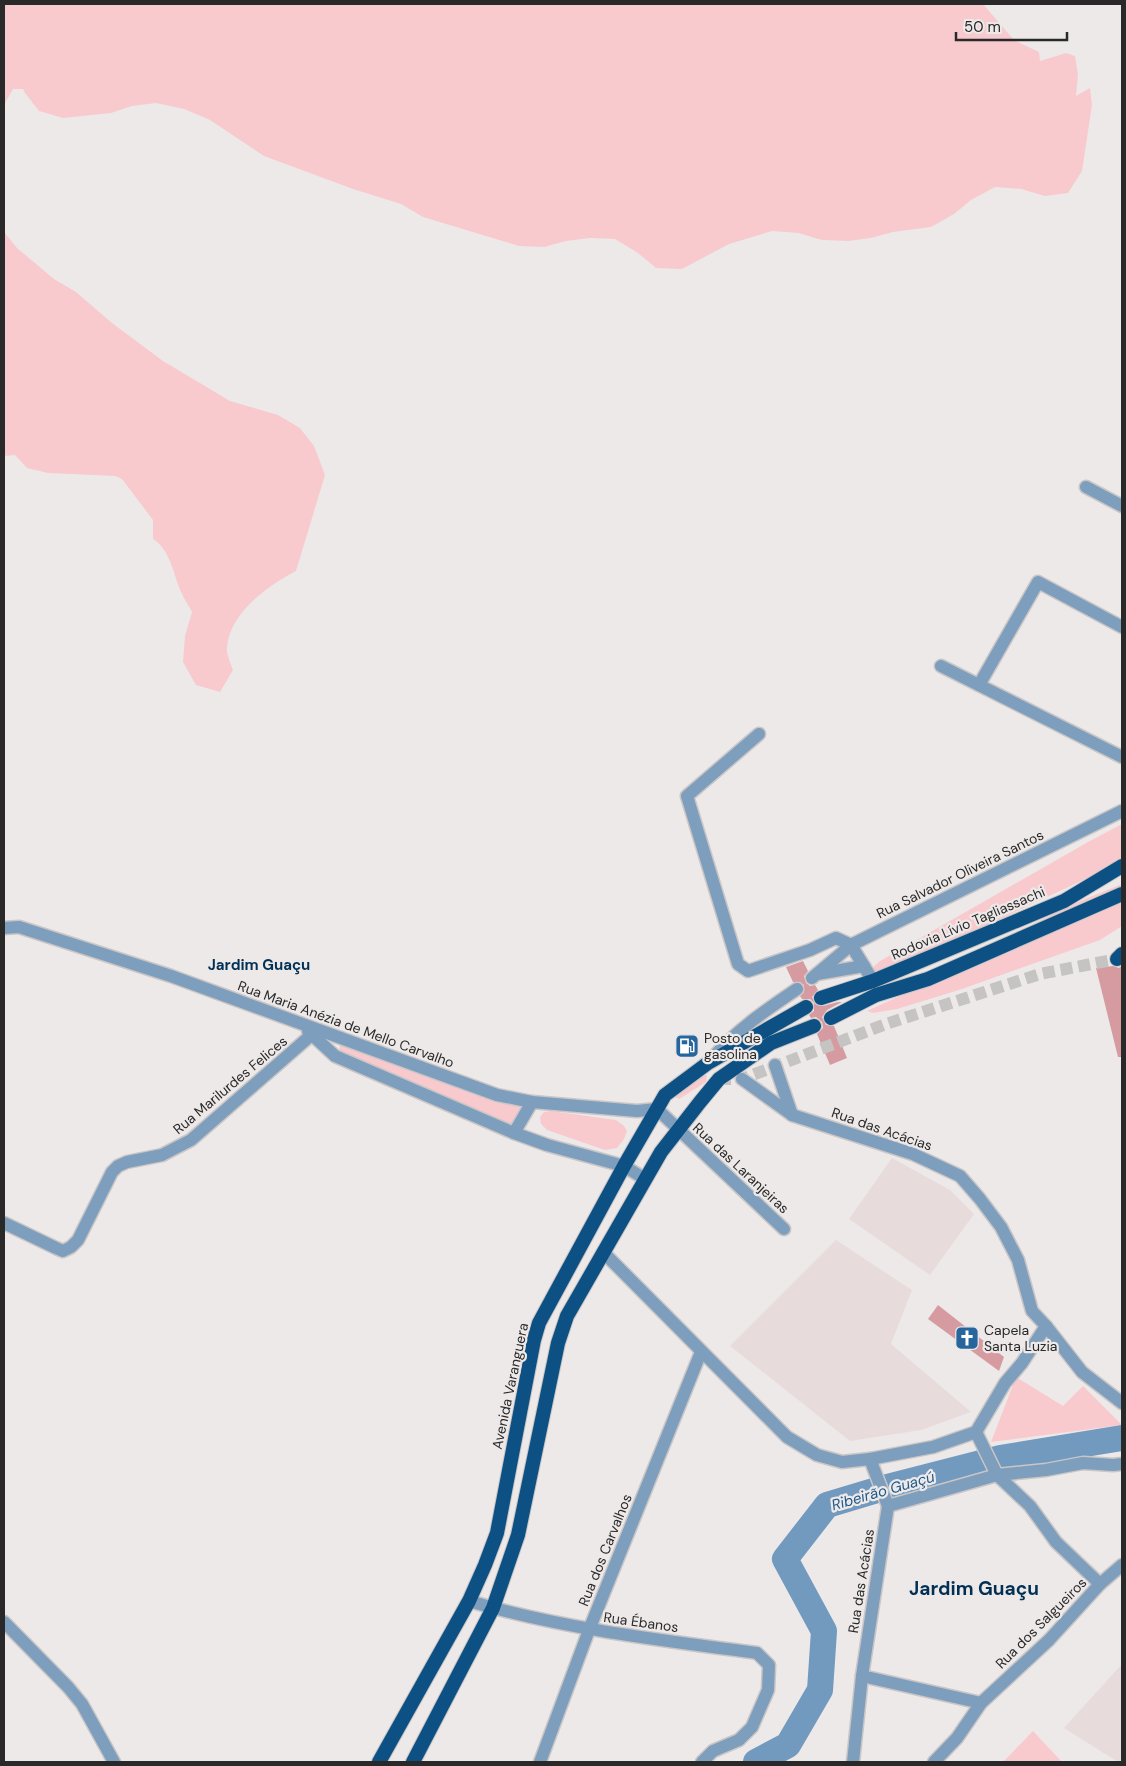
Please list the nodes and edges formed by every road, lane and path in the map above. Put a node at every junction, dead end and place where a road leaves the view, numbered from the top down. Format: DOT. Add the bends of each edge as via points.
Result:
graph roads {
  1 [pos="1086,487"];
  2 [pos="1122,506"];
  3 [pos="1122,628"];
  4 [pos="941,666"];
  5 [pos="979,685"];
  6 [pos="759,734"];
  7 [pos="1122,757"];
  8 [pos="1122,810"];
  9 [pos="1122,866"];
  10 [pos="1122,894"];
  11 [pos="4,928"];
  12 [pos="851,945"];
  13 [pos="864,966"];
  14 [pos="873,980"];
  15 [pos="797,989"];
  16 [pos="821,998"];
  17 [pos="806,1007"];
  18 [pos="831,1018"];
  19 [pos="814,1026"];
  20 [pos="315,1032"];
  21 [pos="708,1064"];
  22 [pos="775,1065"];
  23 [pos="742,1079"];
  24 [pos="532,1102"];
  25 [pos="657,1109"];
  26 [pos="792,1115"];
  27 [pos="678,1129"];
  28 [pos="514,1133"];
  29 [pos="624,1166"];
  30 [pos="645,1179"];
  31 [pos="4,1223"];
  32 [pos="784,1229"];
  33 [pos="603,1252"];
  34 [pos="1046,1326"];
  35 [pos="701,1352"];
  36 [pos="1122,1403"];
  37 [pos="976,1432"];
  38 [pos="870,1459"];
  39 [pos="1122,1464"];
  40 [pos="995,1471"];
  41 [pos="886,1500"];
  42 [pos="1122,1565"];
  43 [pos="1100,1584"];
  44 [pos="469,1600"];
  45 [pos="493,1608"];
  46 [pos="4,1622"];
  47 [pos="589,1630"];
  48 [pos="862,1676"];
  49 [pos="981,1703"];
  50 [pos="114,1762"];
  51 [pos="379,1762"];
  52 [pos="413,1762"];
  53 [pos="540,1762"];
  54 [pos="702,1762"];
  55 [pos="853,1762"];
  56 [pos="934,1762"];
  1 -- 2 [label="street"];
  3 -- 5 [label="street" via="1038,582"];
  4 -- 5 [label="street"];
  5 -- 7 [label="street"];
  6 -- 12 [label="street" via="687,796 738,964 748,971 836,938"];
  8 -- 12 [label="street, Rua Salvador Oliveira Santos"];
  9 -- 14 [label="highway, Rodovia Lívio Tagliassachi" via="1064,901"];
  10 -- 18 [label="highway" via="928,979 876,995"];
  11 -- 20 [label="street, Rua Maria Anézia de Mello Carvalho" via="18,926 170,976"];
  12 -- 13 [label="street"];
  12 -- 13 [label="street, Rua Salvador Oliveira Santos" via="814,976"];
  13 -- 14 [label="street"];
  14 -- 16 [label="highway, Rodovia Lívio Tagliassachi"];
  15 -- 21 [label="street" via="749,1023 722,1046"];
  17 -- 21 [label="highway, Avenida Varanguera"];
  19 -- 27 [label="highway" via="771,1043 719,1079"];
  20 -- 24 [label="street, Rua Maria Anézia de Mello Carvalho" via="497,1095"];
  20 -- 28 [label="street" via="335,1056"];
  20 -- 31 [label="street, Rua Marilurdes Felices" via="191,1140 162,1155 118,1166 78,1240 71,1247 63,1251"];
  21 -- 25 [label="highway, Avenida Varanguera" via="666,1095"];
  22 -- 26 [label="street"];
  23 -- 26 [label="street, Rua das Acácias"];
  24 -- 25 [label="street, Rua Maria Anézia de Mello Carvalho" via="637,1111"];
  24 -- 28 [label="street"];
  25 -- 27 [label="street, Rua das Laranjeiras"];
  25 -- 29 [label="highway, Avenida Varanguera"];
  26 -- 34 [label="street, Rua das Acácias" via="913,1154 960,1176 1001,1227 1018,1260 1032,1311"];
  27 -- 30 [label="highway"];
  27 -- 32 [label="street, Rua das Laranjeiras"];
  28 -- 29 [label="street"];
  29 -- 30 [label="street"];
  29 -- 44 [label="highway, Avenida Varanguera" via="539,1323 497,1533"];
  30 -- 33 [label="highway"];
  33 -- 35 [label="street"];
  33 -- 45 [label="highway" via="567,1316 558,1343 518,1535"];
  34 -- 36 [label="street, Rua das Acácias" via="1082,1372"];
  34 -- 37 [label="street" via="1005,1383"];
  35 -- 38 [label="street" via="787,1437 816,1455 842,1462"];
  35 -- 47 [label="street, Rua dos Carvalhos"];
  37 -- 38 [label="street" via="933,1447"];
  37 -- 40 [label="street"];
  38 -- 41 [label="street, Rua das Acácias"];
  39 -- 40 [label="street" via="1082,1463 1046,1470"];
  40 -- 41 [label="street"];
  40 -- 43 [label="street" via="1030,1506 1056,1542"];
  41 -- 48 [label="street, Rua das Acácias"];
  42 -- 43 [label="street, Rua dos Salgueiros"];
  43 -- 49 [label="street, Rua dos Salgueiros" via="1049,1640"];
  44 -- 45 [label="street, Rua Ébanos"];
  44 -- 51 [label="highway, Avenida Varanguera"];
  45 -- 47 [label="street, Rua Ébanos"];
  45 -- 52 [label="highway"];
  46 -- 50 [label="street" via="82,1704"];
  47 -- 53 [label="street, Rua dos Carvalhos"];
  47 -- 54 [label="street, Rua Ébanos" via="757,1653 770,1666 768,1690 752,1727 739,1740 713,1751"];
  48 -- 49 [label="street"];
  48 -- 55 [label="street, Rua das Acácias"];
  49 -- 56 [label="street, Rua dos Salgueiros" via="957,1738"];
}
